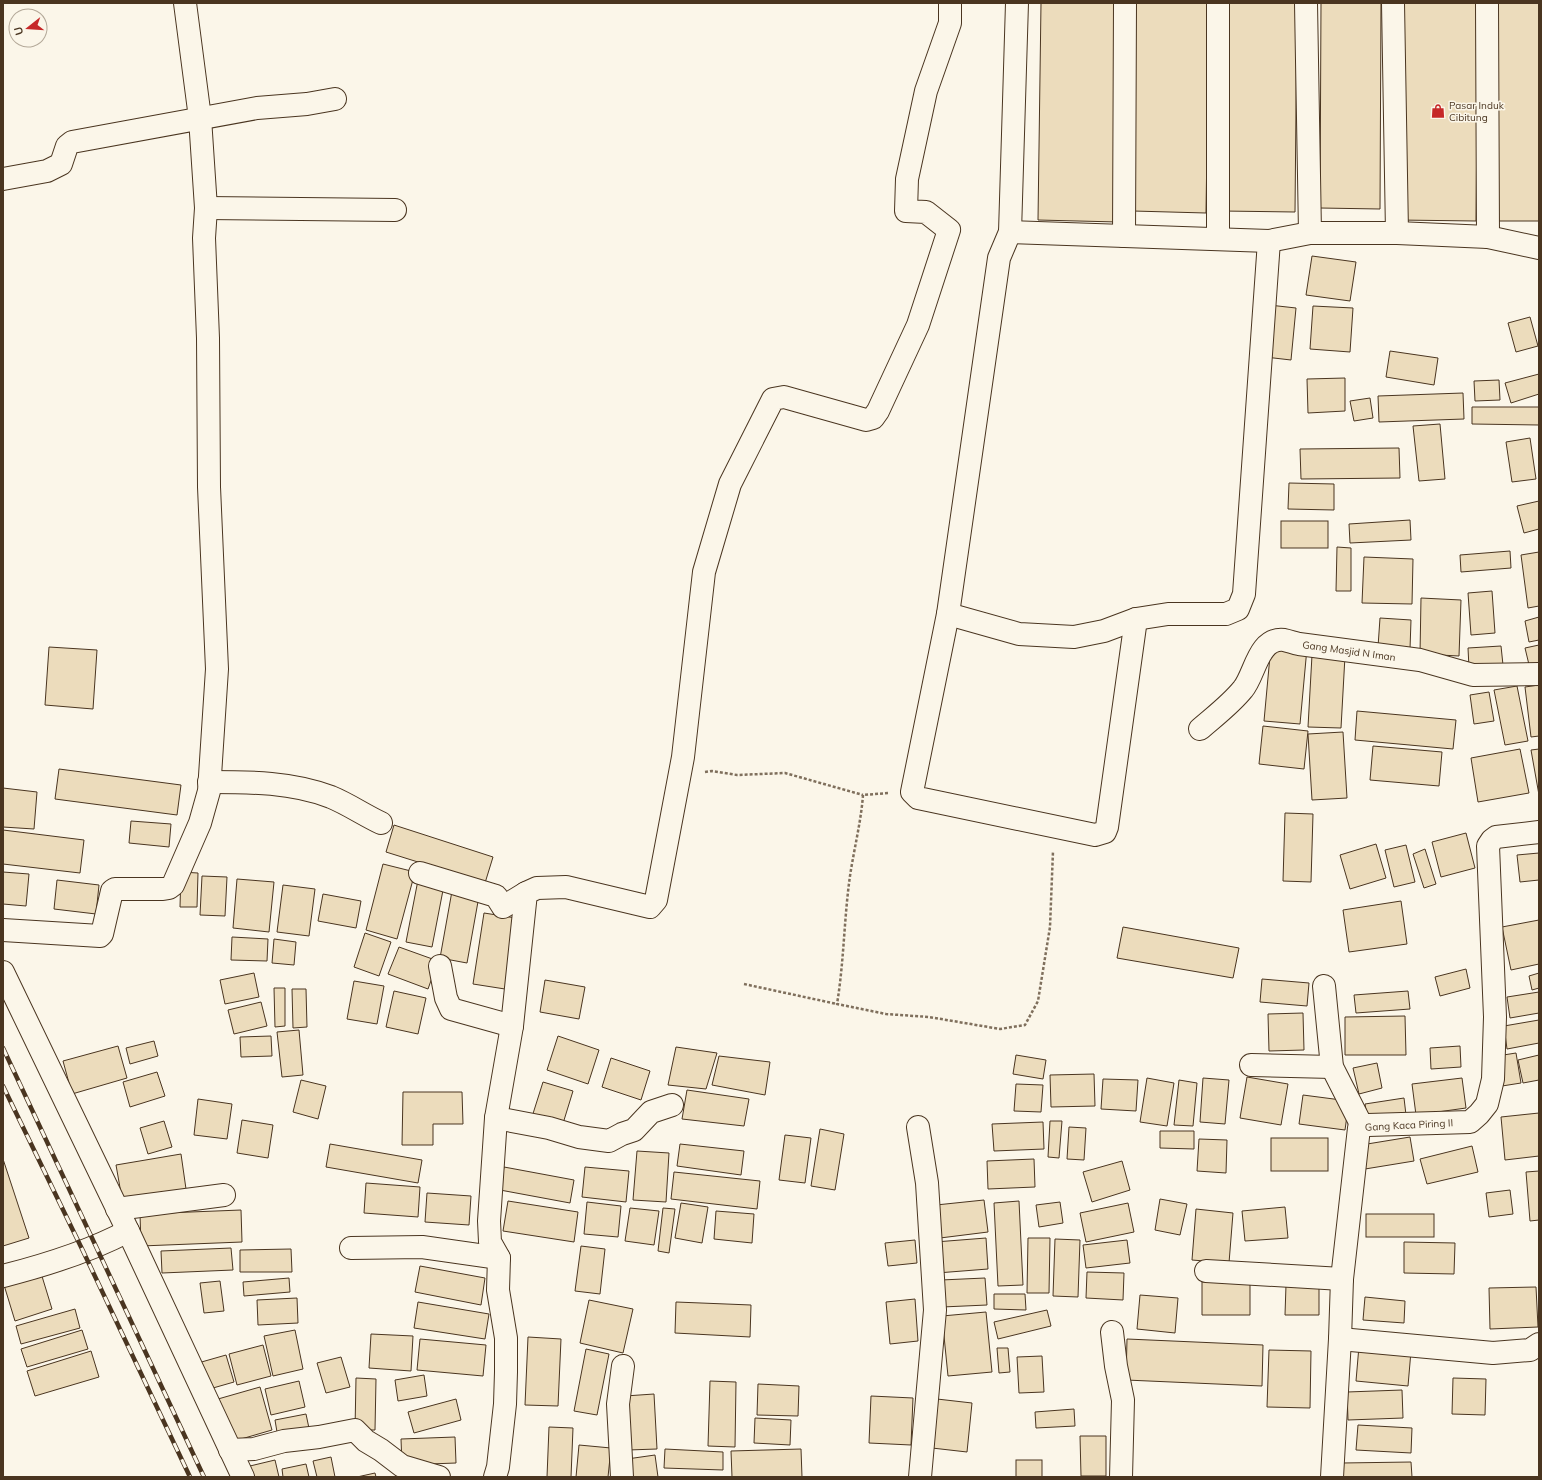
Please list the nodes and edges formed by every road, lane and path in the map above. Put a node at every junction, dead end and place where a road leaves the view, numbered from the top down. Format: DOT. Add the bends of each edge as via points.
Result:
graph roads {
  1 [pos="185,3"];
  2 [pos="950,3"];
  3 [pos="1017,3"];
  4 [pos="1125,3"];
  5 [pos="1218,3"];
  6 [pos="1306,3"];
  7 [pos="1393,3"];
  8 [pos="1487,3"];
  9 [pos="335,99"];
  10 [pos="200,118"];
  11 [pos="3,179"];
  12 [pos="206,208"];
  13 [pos="395,210"];
  14 [pos="1010,232"];
  15 [pos="1310,233"];
  16 [pos="1397,233"];
  17 [pos="1124,236"];
  18 [pos="1488,237"];
  19 [pos="1218,239"];
  20 [pos="1269,241"];
  21 [pos="1539,248"];
  22 [pos="948,614"];
  23 [pos="1136,619"];
  24 [pos="1539,674"];
  25 [pos="1200,728"];
  26 [pos="700,772"];
  27 [pos="209,782"];
  28 [pos="912,792"];
  29 [pos="863,795"];
  30 [pos="381,823"];
  31 [pos="1054,827"];
  32 [pos="1539,832"];
  33 [pos="420,873"];
  34 [pos="526,893"];
  35 [pos="3,930"];
  36 [pos="440,966"];
  37 [pos="3,972"];
  38 [pos="744,984"];
  39 [pos="1324,986"];
  40 [pos="837,1004"];
  41 [pos="512,1026"];
  42 [pos="1251,1065"];
  43 [pos="1332,1067"];
  44 [pos="672,1105"];
  45 [pos="496,1118"];
  46 [pos="1362,1126"];
  47 [pos="918,1127"];
  48 [pos="224,1196"];
  49 [pos="117,1209"];
  50 [pos="128,1231"];
  51 [pos="351,1248"];
  52 [pos="499,1258"];
  53 [pos="1206,1270"];
  54 [pos="3,1276"];
  55 [pos="1342,1279"];
  56 [pos="1112,1332"];
  57 [pos="1340,1339"];
  58 [pos="1539,1344"];
  59 [pos="623,1366"];
  60 [pos="230,1450"];
  61 [pos="243,1477"];
  62 [pos="439,1477"];
  63 [pos="495,1477"];
  64 [pos="622,1477"];
  65 [pos="920,1477"];
  66 [pos="1121,1477"];
  67 [pos="1332,1477"];
  1 -- 10 [label="street"];
  2 -- 34 [label="street" via="950,23 926,91 907,179 906,211 926,212 949,230 918,325 873,418 866,420 784,397 775,398 730,484 704,572 683,757 656,900 650,907 566,887 537,888"];
  3 -- 14 [label="street"];
  4 -- 17 [label="street"];
  5 -- 19 [label="street"];
  6 -- 15 [label="street"];
  7 -- 16 [label="street"];
  8 -- 18 [label="street"];
  9 -- 10 [label="street"];
  10 -- 11 [label="street" via="72,142 67,146 61,164 47,171"];
  10 -- 12 [label="street"];
  12 -- 13 [label="street"];
  12 -- 27 [label="street" via="204,238 209,487 217,669"];
  14 -- 17 [label="street"];
  14 -- 22 [label="street" via="999,258"];
  15 -- 16 [label="street"];
  15 -- 20 [label="street"];
  16 -- 18 [label="street"];
  17 -- 19 [label="street"];
  18 -- 21 [label="street"];
  19 -- 20 [label="street"];
  20 -- 23 [label="street" via="1244,594 1238,609 1226,614 1168,614"];
  22 -- 23 [label="street" via="1019,634 1074,638 1104,631"];
  22 -- 28 [label="street"];
  23 -- 31 [label="street" via="1107,827 1105,832 1095,836"];
  24 -- 25 [label="street, Gang Masjid N Iman" via="1473,675 1420,660 1282,640 1266,646 1244,688 1225,708"];
  26 -- 29 [label="path" via="737,775 785,773"];
  27 -- 30 [label="street" via="256,782 295,786 332,798"];
  27 -- 35 [label="street" via="200,823 171,886 163,889 112,891 100,936"];
  28 -- 29 [label="path"];
  28 -- 31 [label="street" via="918,798"];
  29 -- 40 [label="path" via="850,876"];
  31 -- 40 [label="path" via="1050,926 1038,1001 1025,1025 1000,1029 929,1017 886,1014"];
  32 -- 46 [label="street, Gang Kaca Piring II" via="1496,837 1488,846 1495,1017 1493,1079 1487,1104 1470,1122"];
  33 -- 34 [label="street" via="496,896 503,907"];
  34 -- 41 [label="street"];
  36 -- 41 [label="street" via="446,998 451,1009"];
  37 -- 49 [label="street"];
  38 -- 40 [label="path"];
  39 -- 43 [label="street"];
  41 -- 45 [label="street"];
  42 -- 43 [label="street"];
  43 -- 46 [label="street"];
  44 -- 45 [label="street" via="651,1112 634,1130 609,1141 579,1137 549,1128"];
  45 -- 52 [label="street" via="489,1221 490,1242"];
  46 -- 55 [label="street, Gang Kaca Piring II"];
  47 -- 65 [label="street" via="928,1183 935,1310"];
  48 -- 49 [label="street"];
  49 -- 50 [label="street"];
  50 -- 54 [label="street" via="67,1257"];
  50 -- 60 [label="street"];
  51 -- 52 [label="street" via="422,1247"];
  52 -- 63 [label="street" via="498,1290 506,1338 506,1372"];
  53 -- 55 [label="street"];
  55 -- 57 [label="street, Gang Kaca Piring II"];
  56 -- 66 [label="street" via="1123,1400"];
  57 -- 58 [label="street" via="1493,1353 1530,1350"];
  57 -- 67 [label="street, Gang Kaca Piring II"];
  59 -- 64 [label="street" via="618,1404"];
  60 -- 61 [label="street"];
  60 -- 62 [label="street" via="254,1449 284,1440 355,1430 366,1441 402,1466"];
}
